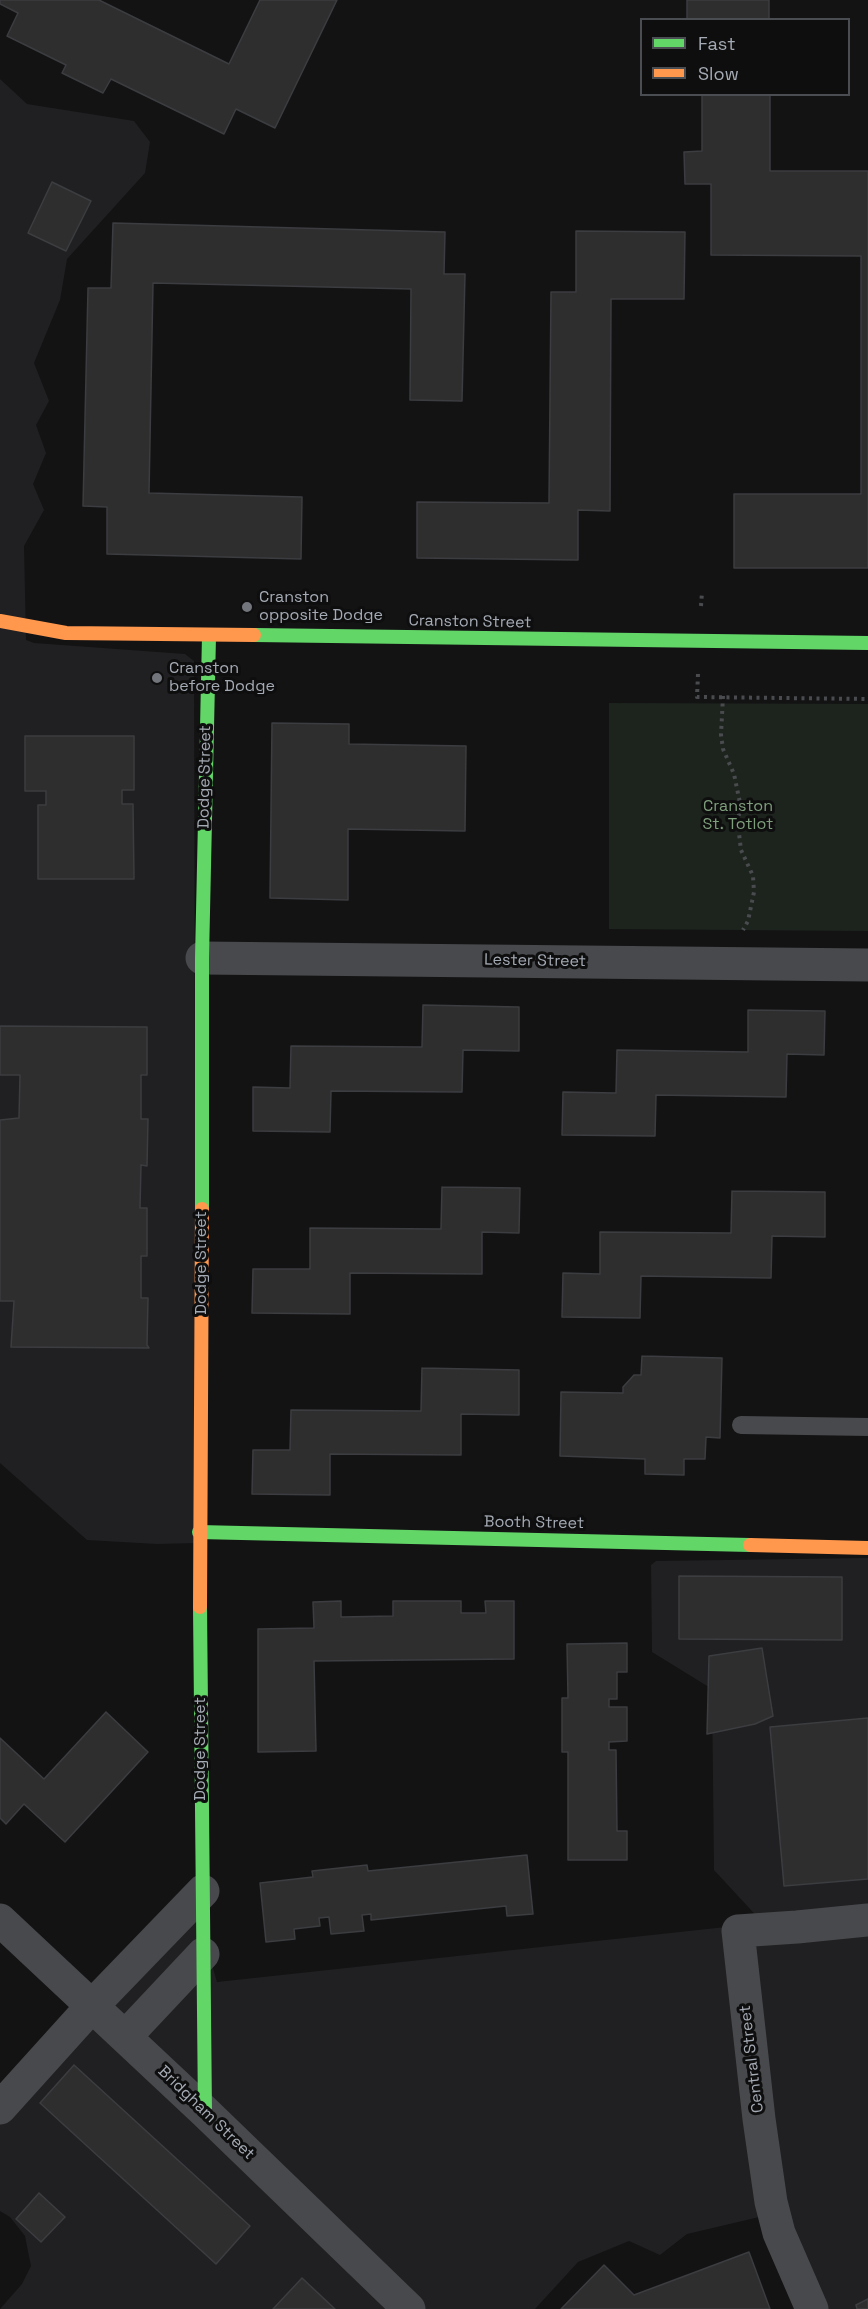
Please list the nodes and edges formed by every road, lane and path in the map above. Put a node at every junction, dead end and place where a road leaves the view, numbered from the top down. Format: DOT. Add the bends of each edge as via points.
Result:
graph roads {
  1 [pos="0,621"];
  2 [pos="209,636"];
  3 [pos="868,642"];
  4 [pos="723,696"];
  5 [pos="697,697"];
  6 [pos="868,699"];
  7 [pos="202,958"];
  8 [pos="742,963"];
  9 [pos="868,965"];
  10 [pos="741,1425"];
  11 [pos="868,1427"];
  12 [pos="199,1532"];
  13 [pos="868,1548"];
  14 [pos="203,1891"];
  15 [pos="0,1920"];
  16 [pos="868,1920"];
  17 [pos="203,1954"];
  18 [pos="92,2006"];
  19 [pos="125,2037"];
  20 [pos="0,2108"];
  21 [pos="205,2112"];
  22 [pos="409,2309"];
  23 [pos="812,2309"];
  1 -- 2 [label="street, Cranston Street" via="66,633"];
  2 -- 3 [label="street, Cranston Street"];
  2 -- 7 [label="street, Dodge Street"];
  4 -- 5 [label="path"];
  4 -- 6 [label="path"];
  4 -- 8 [label="path" via="723,749 740,803 741,850 753,876 752,908 743,930"];
  7 -- 8 [label="street, Lester Street"];
  7 -- 12 [label="street, Dodge Street"];
  8 -- 9 [label="street, Lester Street"];
  10 -- 11 [label="lane"];
  12 -- 13 [label="street, Booth Street"];
  12 -- 14 [label="street, Dodge Street"];
  14 -- 17 [label="street, Dodge Street"];
  14 -- 18 [label="street"];
  15 -- 18 [label="street, Bridgham Street"];
  16 -- 23 [label="street, Central Street" via="738,1931 772,2211"];
  17 -- 19 [label="street"];
  17 -- 21 [label="street, Dodge Street"];
  18 -- 19 [label="street, Bridgham Street"];
  18 -- 20 [label="street"];
  19 -- 21 [label="street, Bridgham Street"];
  21 -- 22 [label="street, Bridgham Street"];
}
